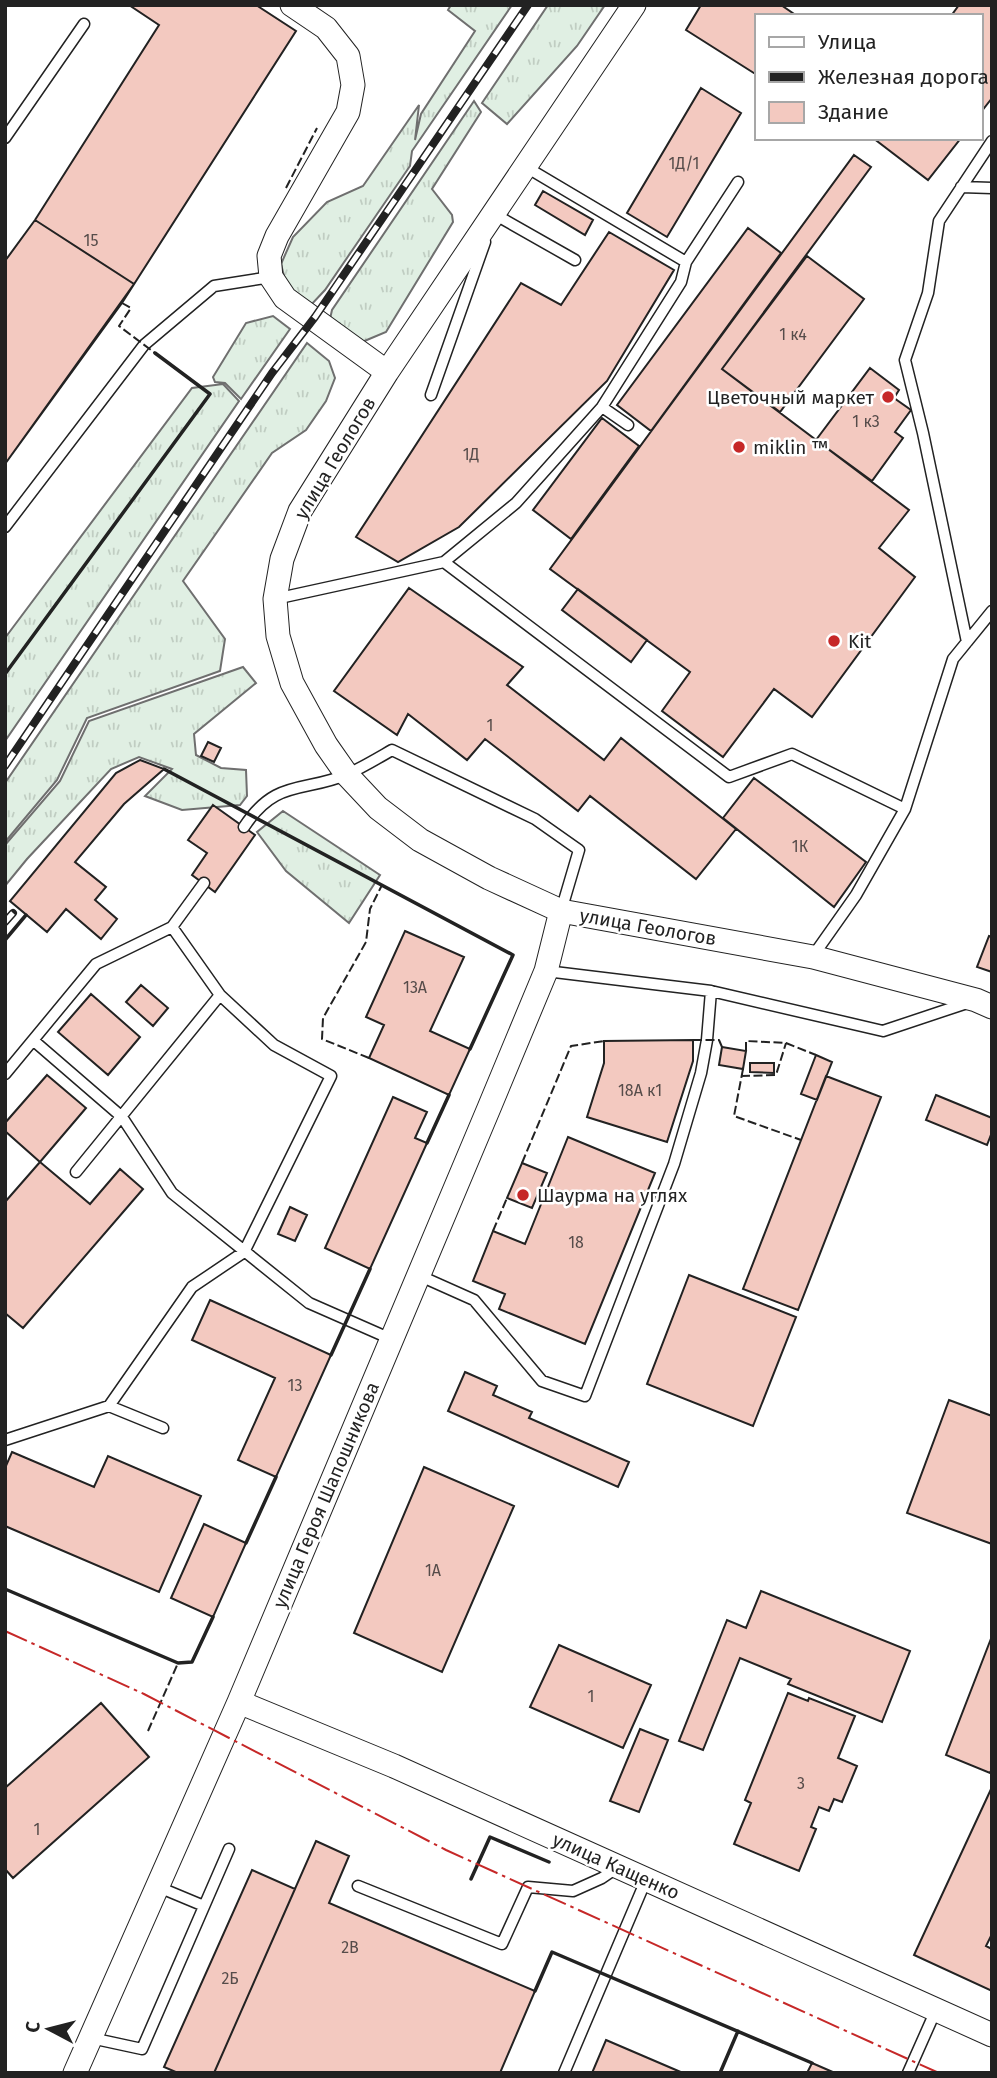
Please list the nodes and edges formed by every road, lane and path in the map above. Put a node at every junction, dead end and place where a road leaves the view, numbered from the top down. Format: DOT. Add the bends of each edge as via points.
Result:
graph roads {
  1 [pos="292,5"];
  2 [pos="634,5"];
  3 [pos="84,24"];
  4 [pos="5,138"];
  5 [pos="992,141"];
  6 [pos="526,167"];
  7 [pos="738,182"];
  8 [pos="961,187"];
  9 [pos="992,188"];
  10 [pos="495,212"];
  11 [pos="575,260"];
  12 [pos="686,262"];
  13 [pos="271,276"];
  14 [pos="387,372"];
  15 [pos="431,395"];
  16 [pos="602,407"];
  17 [pos="628,425"];
  18 [pos="5,527"];
  19 [pos="444,562"];
  20 [pos="275,599"];
  21 [pos="992,611"];
  22 [pos="967,642"];
  23 [pos="347,775"];
  24 [pos="905,809"];
  25 [pos="244,827"];
  26 [pos="204,883"];
  27 [pos="561,911"];
  28 [pos="172,927"];
  29 [pos="813,957"];
  30 [pos="546,971"];
  31 [pos="710,991"];
  32 [pos="220,995"];
  33 [pos="984,1003"];
  34 [pos="34,1041"];
  35 [pos="5,1074"];
  36 [pos="122,1117"];
  37 [pos="76,1172"];
  38 [pos="244,1252"];
  39 [pos="418,1275"];
  40 [pos="391,1339"];
  41 [pos="109,1406"];
  42 [pos="163,1428"];
  43 [pos="5,1440"];
  44 [pos="239,1702"];
  45 [pos="229,1849"];
  46 [pos="618,1867"];
  47 [pos="646,1880"];
  48 [pos="156,1886"];
  49 [pos="358,1886"];
  50 [pos="204,1906"];
  51 [pos="936,2010"];
  52 [pos="992,2035"];
  53 [pos="91,2038"];
  54 [pos="75,2073"];
  55 [pos="564,2073"];
  56 [pos="908,2073"];
  1 -- 13 [label="street" via="326,28 348,56 353,85 348,112 277,236 269,256"];
  2 -- 6 [label="street, улица Геологов"];
  3 -- 4 [label="lane"];
  5 -- 8 [label="lane"];
  6 -- 10 [label="street, улица Геологов"];
  6 -- 12 [label="lane"];
  7 -- 12 [label="lane"];
  8 -- 9 [label="lane"];
  8 -- 22 [label="lane" via="939,220 928,293 905,360"];
  10 -- 11 [label="lane"];
  10 -- 14 [label="street, улица Геологов"];
  10 -- 15 [label="lane"];
  12 -- 16 [label="lane" via="681,282"];
  13 -- 14 [label="street" via="285,298"];
  13 -- 18 [label="lane" via="214,286 144,345"];
  14 -- 20 [label="street, улица Геологов" via="300,511 282,559"];
  16 -- 17 [label="lane"];
  16 -- 19 [label="lane" via="516,503"];
  19 -- 20 [label="lane"];
  19 -- 24 [label="lane" via="729,777 792,754"];
  20 -- 23 [label="street, улица Геологов" via="278,636 292,683"];
  21 -- 22 [label="lane"];
  22 -- 24 [label="lane" via="953,659"];
  23 -- 25 [label="lane" via="280,791 251,815"];
  23 -- 27 [label="street, улица Геологов" via="378,808 420,840"];
  23 -- 27 [label="lane" via="392,750 535,819 579,850"];
  24 -- 29 [label="lane" via="856,895"];
  26 -- 28 [label="lane"];
  27 -- 29 [label="street, улица Геологов"];
  27 -- 30 [label="street, улица Героя Шапошникова"];
  28 -- 32 [label="lane"];
  28 -- 34 [label="lane" via="96,964"];
  29 -- 33 [label="street, улица Геологов"];
  30 -- 31 [label="lane"];
  30 -- 39 [label="street, улица Героя Шапошникова"];
  31 -- 33 [label="lane" via="883,1031"];
  31 -- 39 [label="lane" via="701,1073 678,1151 585,1396 542,1381 474,1300"];
  32 -- 36 [label="lane"];
  32 -- 38 [label="lane" via="274,1045 331,1076"];
  34 -- 35 [label="lane"];
  34 -- 36 [label="lane"];
  36 -- 37 [label="lane"];
  36 -- 38 [label="lane" via="172,1193"];
  38 -- 40 [label="lane" via="309,1303"];
  38 -- 41 [label="lane" via="192,1287"];
  39 -- 40 [label="street, улица Героя Шапошникова"];
  40 -- 44 [label="street, улица Героя Шапошникова"];
  41 -- 42 [label="lane"];
  41 -- 43 [label="lane"];
  44 -- 46 [label="street, улица Кащенко"];
  44 -- 48 [label="street, улица Героя Шапошникова"];
  45 -- 50 [label="lane"];
  46 -- 47 [label="street, улица Кащенко"];
  46 -- 49 [label="lane" via="573,1891 527,1887 502,1944"];
  47 -- 51 [label="street, улица Кащенко"];
  47 -- 55 [label="lane"];
  48 -- 50 [label="lane"];
  48 -- 53 [label="street, улица Героя Шапошникова"];
  50 -- 53 [label="lane" via="142,2049"];
  51 -- 52 [label="street, улица Кащенко"];
  51 -- 56 [label="lane"];
  53 -- 54 [label="street, улица Героя Шапошникова"];
}
